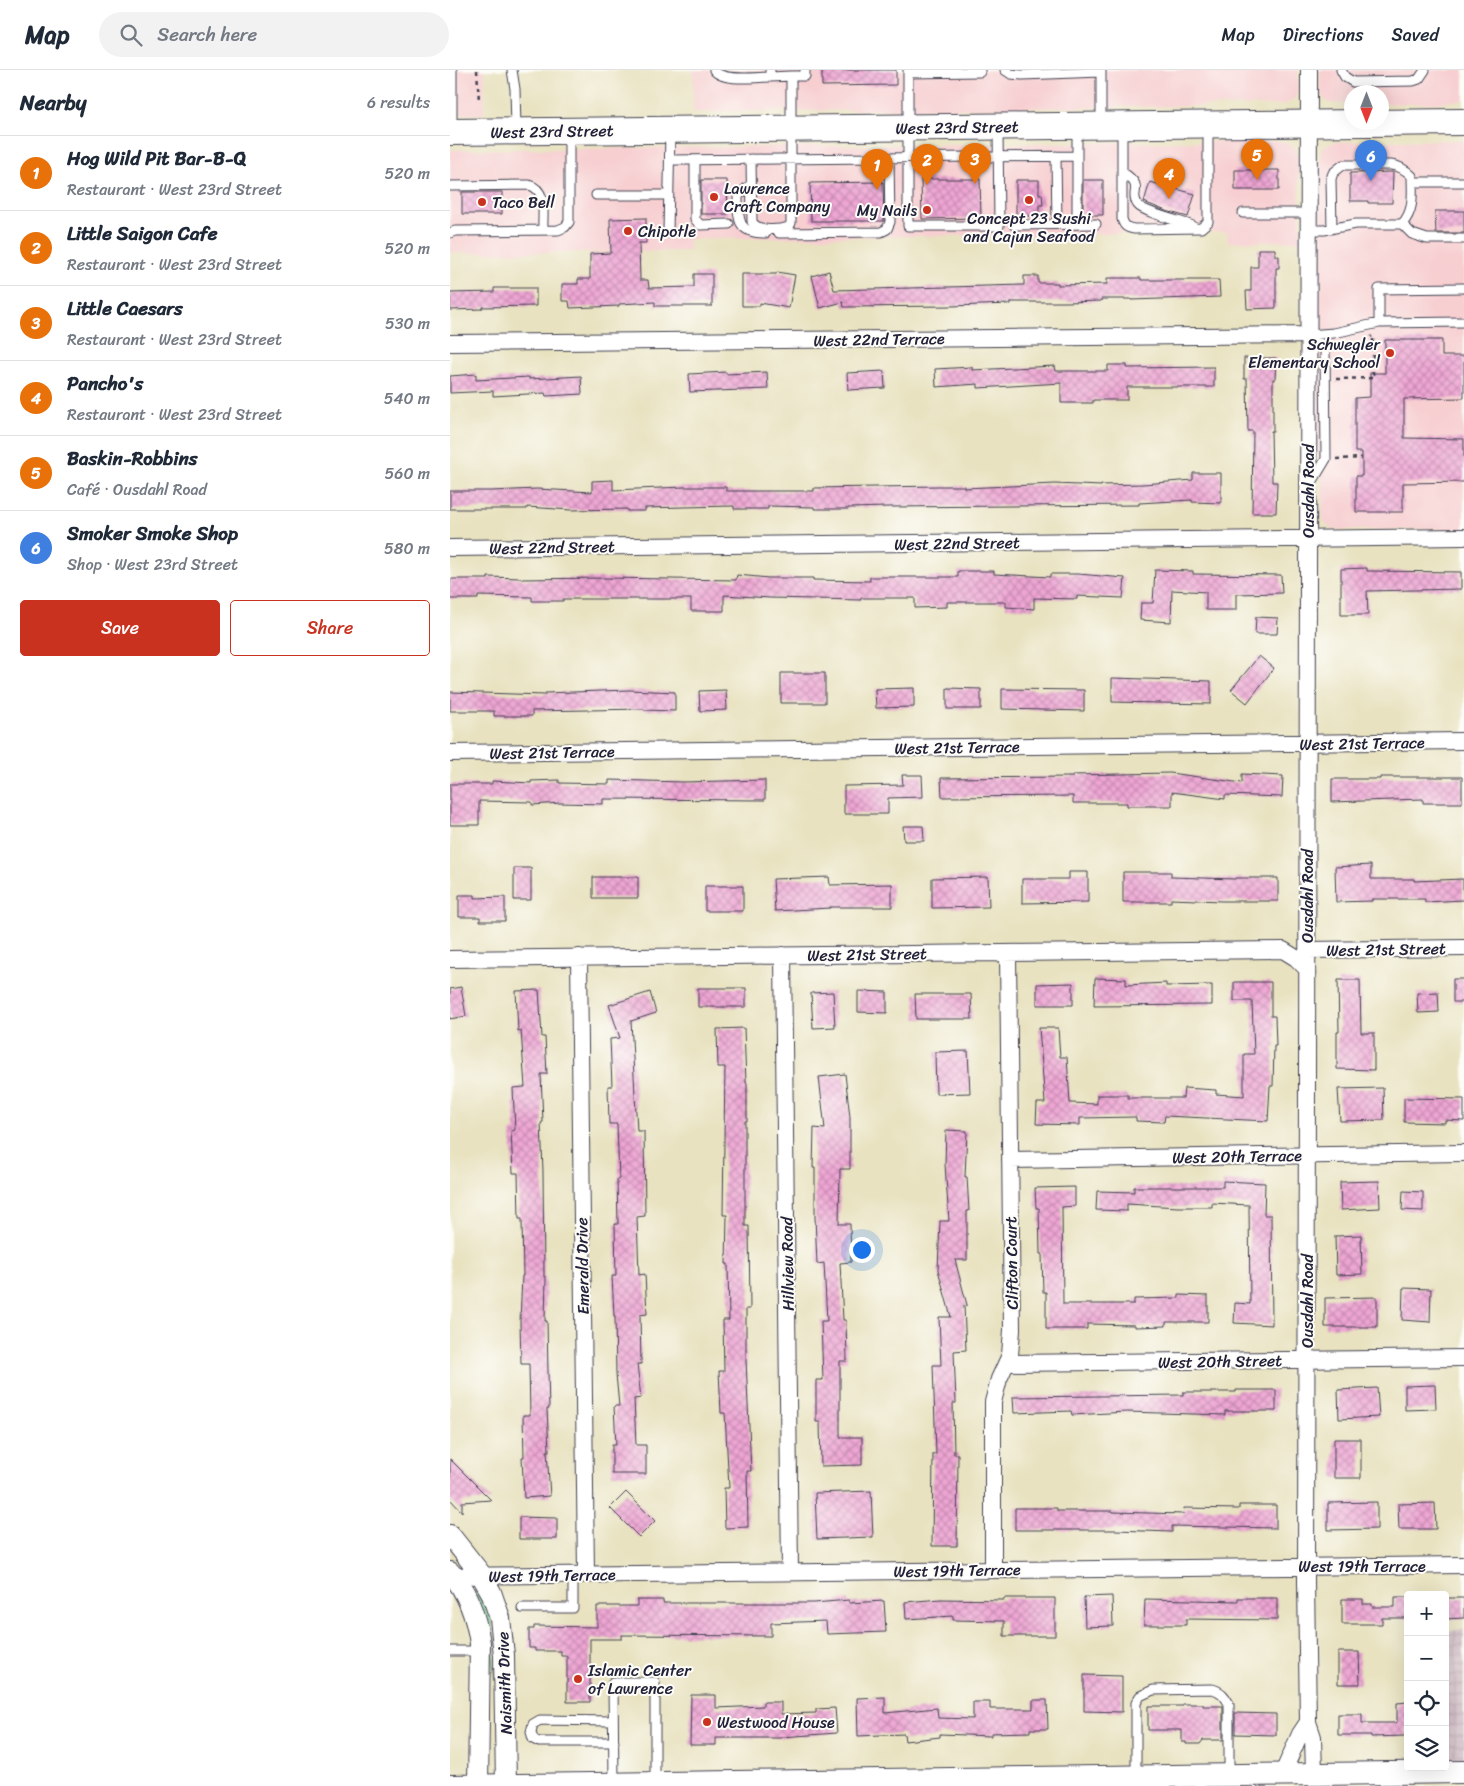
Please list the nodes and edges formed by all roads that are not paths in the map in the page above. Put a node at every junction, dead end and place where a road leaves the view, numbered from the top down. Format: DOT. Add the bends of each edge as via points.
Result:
graph roads {
  1 [pos="452,70"];
  2 [pos="512,70"];
  3 [pos="714,70"];
  4 [pos="805,70"];
  5 [pos="980,70"];
  6 [pos="1005,70"];
  7 [pos="1309,70"];
  8 [pos="1341,70"];
  9 [pos="1426,70"];
  10 [pos="908,71"];
  11 [pos="1101,71"];
  12 [pos="770,73"];
  13 [pos="791,76"];
  14 [pos="1464,122"];
  15 [pos="1309,123"];
  16 [pos="1208,124"];
  17 [pos="1100,125"];
  18 [pos="998,126"];
  19 [pos="908,127"];
  20 [pos="791,128"];
  21 [pos="670,130"];
  22 [pos="516,131"];
  23 [pos="569,131"];
  24 [pos="451,132"];
  25 [pos="998,156"];
  26 [pos="1056,156"];
  27 [pos="1077,156"];
  28 [pos="908,157"];
  29 [pos="889,158"];
  30 [pos="751,159"];
  31 [pos="790,159"];
  32 [pos="670,160"];
  33 [pos="694,160"];
  34 [pos="1122,172"];
  35 [pos="1412,182"];
  36 [pos="1464,182"];
  37 [pos="751,184"];
  38 [pos="450,186"];
  39 [pos="596,195"];
  40 [pos="668,195"];
  41 [pos="1243,213"];
  42 [pos="1309,213"];
  43 [pos="729,224"];
  44 [pos="1056,224"];
  45 [pos="1077,224"];
  46 [pos="1096,224"];
  47 [pos="1402,224"];
  48 [pos="1014,225"];
  49 [pos="1201,228"];
  50 [pos="1332,229"];
  51 [pos="452,230"];
  52 [pos="543,230"];
  53 [pos="1309,230"];
  54 [pos="668,233"];
  55 [pos="1464,239"];
  56 [pos="1464,288"];
  57 [pos="1464,322"];
  58 [pos="1379,323"];
  59 [pos="1308,335"];
  60 [pos="450,343"];
  61 [pos="1464,538"];
  62 [pos="1308,539"];
  63 [pos="450,548"];
  64 [pos="1464,742"];
  65 [pos="1308,743"];
  66 [pos="450,753"];
  67 [pos="1307,926"];
  68 [pos="1464,948"];
  69 [pos="1283,950"];
  70 [pos="1307,950"];
  71 [pos="1008,953"];
  72 [pos="783,955"];
  73 [pos="579,957"];
  74 [pos="450,959"];
  75 [pos="1307,969"];
  76 [pos="1464,1153"];
  77 [pos="1307,1155"];
  78 [pos="1010,1160"];
  79 [pos="1464,1358"];
  80 [pos="1307,1360"];
  81 [pos="1007,1363"];
  82 [pos="450,1535"];
  83 [pos="1464,1565"];
  84 [pos="1306,1566"];
  85 [pos="993,1570"];
  86 [pos="790,1572"];
  87 [pos="451,1574"];
  88 [pos="579,1574"];
  89 [pos="482,1575"];
  90 [pos="522,1608"];
  91 [pos="450,1651"];
  92 [pos="480,1651"];
  93 [pos="614,1721"];
  94 [pos="1308,1722"];
  95 [pos="614,1742"];
  96 [pos="1464,1772"];
  97 [pos="1229,1776"];
  98 [pos="1136,1777"];
  99 [pos="1297,1778"];
  100 [pos="1337,1780"];
  101 [pos="835,1783"];
  102 [pos="614,1784"];
  103 [pos="662,1784"];
  104 [pos="450,1786"];
  105 [pos="478,1786"];
  106 [pos="506,1786"];
  1 -- 24 [label="lane"];
  2 -- 22 [label="lane"];
  3 -- 12 [label="lane" via="724,77"];
  4 -- 13 [label="lane" via="805,76"];
  5 -- 10 [label="lane"];
  6 -- 11 [label="lane" via="1011,74"];
  7 -- 15 [label="street, Ousdahl Road"];
  8 -- 9 [label="lane" via="1353,82 1413,81"];
  10 -- 19 [label="lane"];
  11 -- 17 [label="lane"];
  12 -- 13 [label="lane"];
  13 -- 20 [label="lane"];
  14 -- 15 [label="main road, West 23rd Street"];
  15 -- 16 [label="main road, West 23rd Street"];
  15 -- 42 [label="street, Ousdahl Road"];
  16 -- 17 [label="main road, West 23rd Street"];
  16 -- 49 [label="lane" via="1208,222"];
  17 -- 18 [label="main road, West 23rd Street"];
  17 -- 27 [label="lane"];
  17 -- 34 [label="lane"];
  18 -- 19 [label="main road, West 23rd Street"];
  18 -- 25 [label="lane"];
  19 -- 20 [label="main road, West 23rd Street"];
  19 -- 28 [label="lane"];
  20 -- 21 [label="main road, West 23rd Street"];
  20 -- 31 [label="lane"];
  21 -- 23 [label="main road, West 23rd Street"];
  21 -- 32 [label="lane"];
  22 -- 23 [label="main road, West 23rd Street"];
  22 -- 24 [label="main road, West 23rd Street"];
  23 -- 52 [label="lane" via="569,222 558,230"];
  25 -- 26 [label="lane"];
  25 -- 28 [label="lane"];
  25 -- 28 [label="lane" via="999,226 908,226"];
  26 -- 27 [label="lane"];
  26 -- 44 [label="lane"];
  27 -- 45 [label="lane"];
  28 -- 29 [label="lane"];
  29 -- 31 [label="lane"];
  29 -- 37 [label="lane" via="890,222 881,232 755,234 738,219 738,196"];
  30 -- 31 [label="lane"];
  30 -- 33 [label="lane"];
  30 -- 37 [label="lane"];
  31 -- 37 [label="lane" via="789,227 760,229 754,226"];
  32 -- 33 [label="lane"];
  32 -- 40 [label="lane"];
  33 -- 43 [label="lane" via="697,223"];
  34 -- 49 [label="lane" via="1136,183 1136,201 1142,209"];
  34 -- 49 [label="lane" via="1122,219 1128,228"];
  35 -- 36 [label="lane"];
  35 -- 47 [label="lane" via="1410,212"];
  35 -- 50 [label="lane" via="1412,176 1399,166 1342,165 1331,179"];
  38 -- 52 [label="lane" via="534,186 542,196"];
  39 -- 40 [label="lane"];
  40 -- 54 [label="lane"];
  41 -- 42 [label="lane"];
  42 -- 53 [label="street, Ousdahl Road"];
  44 -- 45 [label="lane"];
  44 -- 48 [label="lane"];
  45 -- 46 [label="lane"];
  47 -- 50 [label="lane" via="1356,224"];
  47 -- 55 [label="lane" via="1412,234 1427,239"];
  50 -- 53 [label="lane"];
  51 -- 52 [label="lane"];
  53 -- 59 [label="street, Ousdahl Road"];
  56 -- 58 [label="lane" via="1379,289"];
  57 -- 58 [label="lane"];
  58 -- 59 [label="lane"];
  59 -- 60 [label="street, West 22nd Terrace"];
  59 -- 62 [label="street, Ousdahl Road"];
  61 -- 62 [label="street, West 22nd Street"];
  62 -- 63 [label="street, West 22nd Street"];
  62 -- 65 [label="street, Ousdahl Road"];
  64 -- 65 [label="street, West 21st Terrace"];
  65 -- 66 [label="street, West 21st Terrace"];
  65 -- 67 [label="street, Ousdahl Road"];
  67 -- 69 [label="street, West 21st Street" via="1300,938"];
  67 -- 70 [label="street, Ousdahl Road"];
  68 -- 70 [label="street, West 21st Street"];
  69 -- 71 [label="street, West 21st Street"];
  69 -- 75 [label="street, West 21st Street"];
  70 -- 75 [label="street, Ousdahl Road"];
  71 -- 72 [label="street, West 21st Street"];
  71 -- 78 [label="street, Clifton Court"];
  72 -- 73 [label="street, West 21st Street"];
  72 -- 86 [label="street, Hillview Road"];
  73 -- 74 [label="street, West 21st Street"];
  73 -- 88 [label="street, Emerald Drive"];
  75 -- 77 [label="street, Ousdahl Road"];
  76 -- 77 [label="street, West 20th Terrace"];
  77 -- 78 [label="street, West 20th Terrace"];
  77 -- 80 [label="street, Ousdahl Road"];
  78 -- 81 [label="street, Clifton Court" via="1012,1330"];
  79 -- 80 [label="street, West 20th Street"];
  80 -- 81 [label="street, West 20th Street"];
  80 -- 84 [label="street, Ousdahl Road"];
  81 -- 85 [label="street, Clifton Court" via="993,1402"];
  82 -- 89 [label="street, Naismith Drive"];
  83 -- 84 [label="street, West 19th Terrace"];
  84 -- 85 [label="street, West 19th Terrace"];
  84 -- 94 [label="street, Ousdahl Road"];
  85 -- 86 [label="street, West 19th Terrace"];
  86 -- 88 [label="street, West 19th Terrace"];
  87 -- 89 [label="street, West 19th Terrace"];
  87 -- 92 [label="street, Naismith Drive" via="477,1623"];
  88 -- 89 [label="street, West 19th Terrace"];
  88 -- 90 [label="lane" via="573,1608"];
  89 -- 106 [label="street, Naismith Drive" via="495,1602 503,1634"];
  91 -- 92 [label="lane"];
  92 -- 105 [label="street, Naismith Drive"];
  93 -- 95 [label="lane"];
  93 -- 95 [label="lane" via="540,1720 533,1724 531,1732 533,1739 539,1742"];
  93 -- 103 [label="lane" via="613,1682 655,1682"];
  94 -- 99 [label="street" via="1300,1734"];
  94 -- 99 [label="street, Ousdahl Road" via="1313,1738"];
  95 -- 102 [label="lane"];
  96 -- 100 [label="main road"];
  97 -- 98 [label="main road"];
  97 -- 98 [label="lane" via="1229,1704 1226,1697 1212,1689 1163,1690 1140,1696 1136,1703"];
  97 -- 99 [label="main road"];
  98 -- 101 [label="main road"];
  99 -- 100 [label="main road"];
  101 -- 103 [label="main road"];
  102 -- 103 [label="main road"];
  102 -- 106 [label="main road"];
  104 -- 105 [label="main road"];
  105 -- 106 [label="main road"];
}
